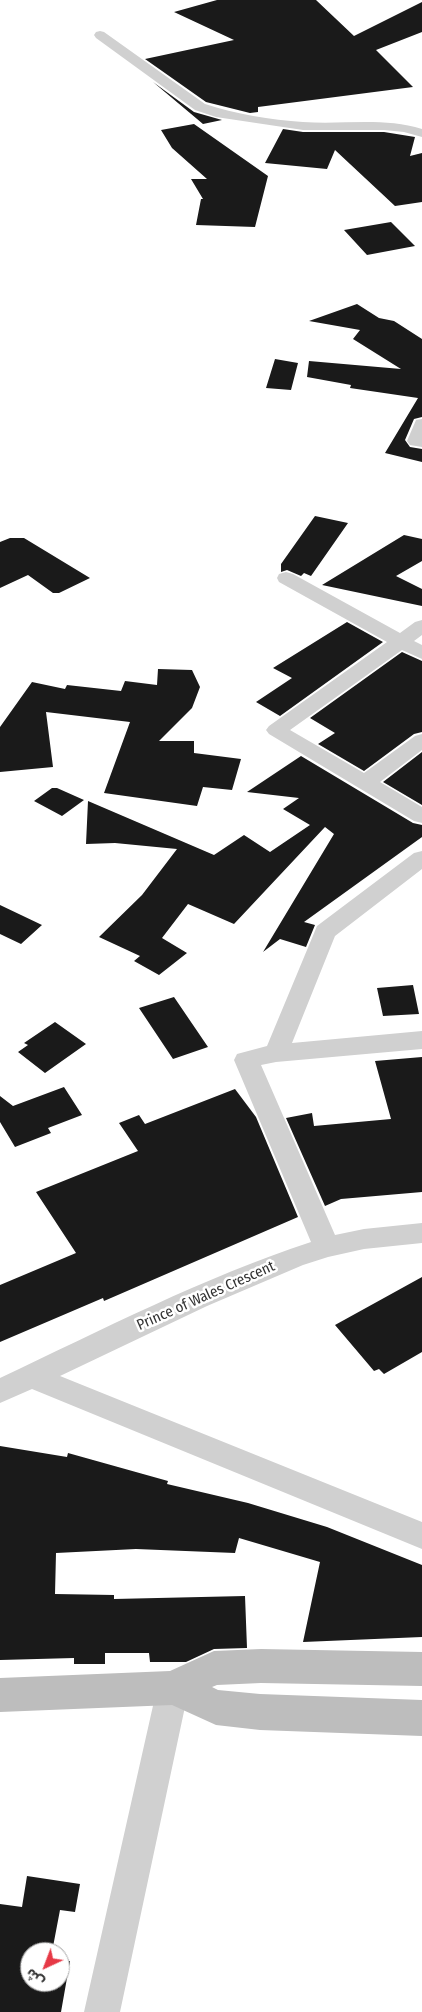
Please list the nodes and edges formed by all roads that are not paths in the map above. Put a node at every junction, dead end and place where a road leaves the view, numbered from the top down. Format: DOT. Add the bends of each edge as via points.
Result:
graph roads {
  1 [pos="100,35"];
  2 [pos="422,134"];
  3 [pos="422,424"];
  4 [pos="422,442"];
  5 [pos="286,578"];
  6 [pos="422,626"];
  7 [pos="401,641"];
  8 [pos="422,653"];
  9 [pos="422,740"];
  10 [pos="366,782"];
  11 [pos="422,816"];
  12 [pos="416,870"];
  13 [pos="422,1040"];
  14 [pos="276,1053"];
  15 [pos="422,1233"];
  16 [pos="327,1247"];
  17 [pos="33,1377"];
  18 [pos="0,1391"];
  19 [pos="422,1536"];
  20 [pos="422,1669"];
  21 [pos="173,1688"];
  22 [pos="0,1695"];
  23 [pos="422,1718"];
  24 [pos="102,2012"];
  1 -- 2 [label="street" via="200,107 221,114 303,126 405,128"];
  3 -- 4 [label="street" via="416,441"];
  5 -- 7 [label="street"];
  6 -- 7 [label="street"];
  7 -- 8 [label="street"];
  7 -- 10 [label="street" via="276,730"];
  9 -- 10 [label="street"];
  10 -- 11 [label="street"];
  12 -- 14 [label="street" via="325,932"];
  13 -- 14 [label="street"];
  14 -- 16 [label="street" via="246,1060"];
  15 -- 16 [label="street, Prince of Wales Crescent" via="364,1239"];
  16 -- 17 [label="street, Prince of Wales Crescent" via="197,1298"];
  17 -- 18 [label="street, Prince of Wales Crescent"];
  17 -- 19 [label="street"];
  20 -- 21 [label="main road" via="214,1668"];
  21 -- 22 [label="main road"];
  21 -- 23 [label="main road" via="216,1707 260,1712"];
  21 -- 24 [label="street"];
}
